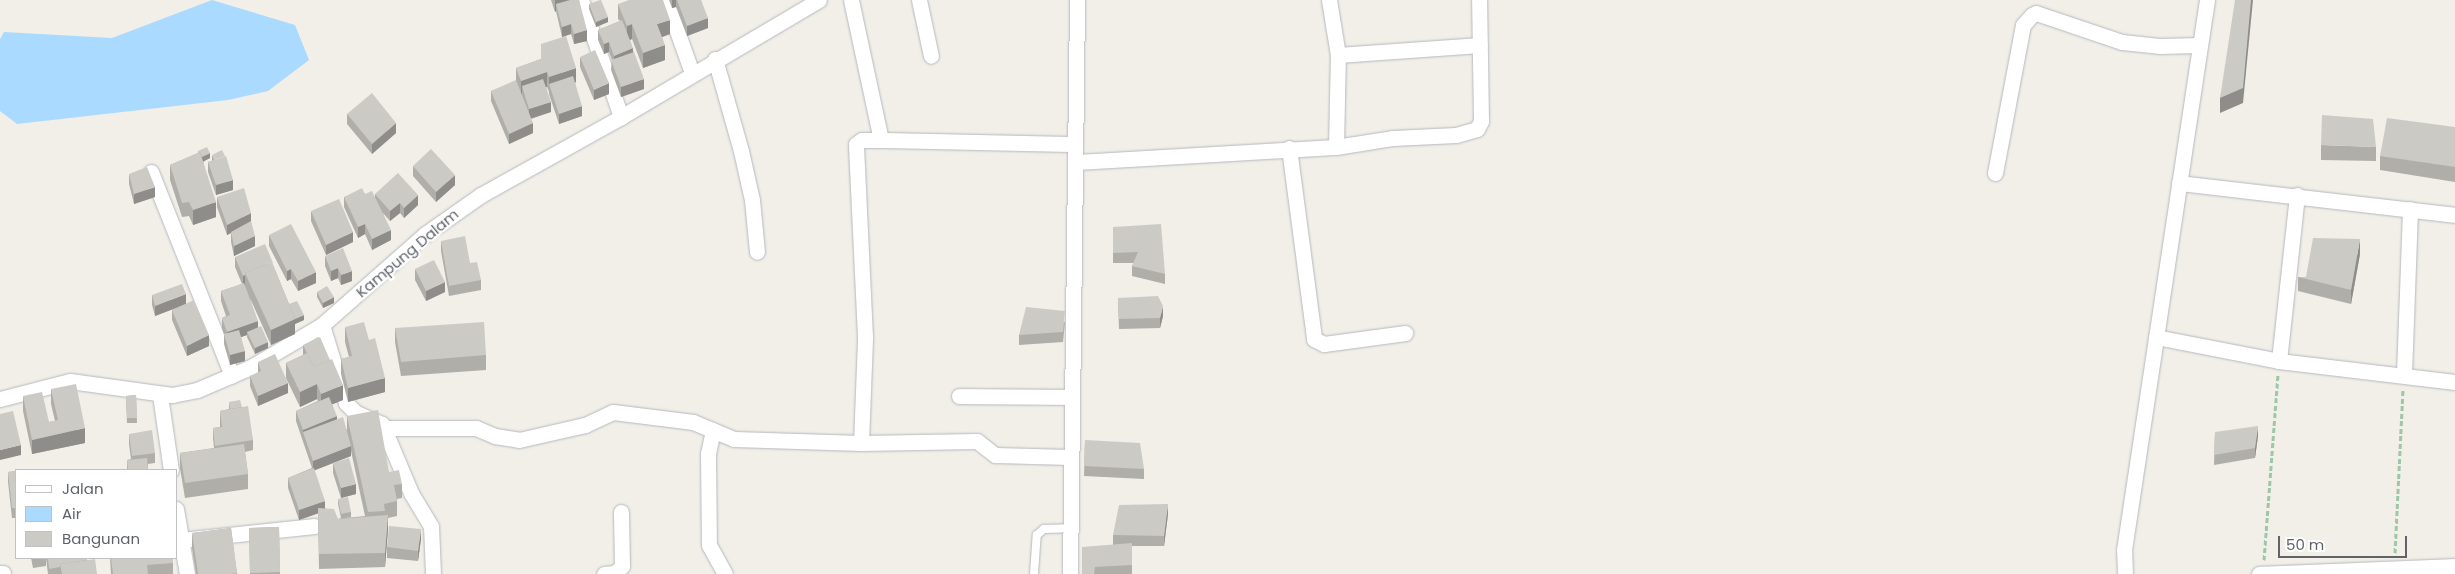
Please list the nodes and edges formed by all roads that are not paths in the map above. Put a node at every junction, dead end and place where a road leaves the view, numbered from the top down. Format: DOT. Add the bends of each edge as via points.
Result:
graph roads {
  1 [pos="580,0"];
  2 [pos="666,0"];
  3 [pos="819,0"];
  4 [pos="851,0"];
  5 [pos="919,0"];
  6 [pos="1077,0"];
  7 [pos="1329,0"];
  8 [pos="1479,0"];
  9 [pos="2207,0"];
  10 [pos="2037,7"];
  11 [pos="1480,45"];
  12 [pos="2200,45"];
  13 [pos="1338,55"];
  14 [pos="931,56"];
  15 [pos="715,59"];
  16 [pos="692,73"];
  17 [pos="621,117"];
  18 [pos="881,140"];
  19 [pos="1074,144"];
  20 [pos="1336,147"];
  21 [pos="1289,148"];
  22 [pos="1076,162"];
  23 [pos="151,172"];
  24 [pos="1994,173"];
  25 [pos="2179,183"];
  26 [pos="2297,195"];
  27 [pos="2410,209"];
  28 [pos="2455,215"];
  29 [pos="757,252"];
  30 [pos="322,325"];
  31 [pos="1405,333"];
  32 [pos="2156,337"];
  33 [pos="2279,361"];
  34 [pos="2404,374"];
  35 [pos="232,376"];
  36 [pos="2455,382"];
  37 [pos="160,395"];
  38 [pos="959,396"];
  39 [pos="1070,397"];
  40 [pos="0,399"];
  41 [pos="384,428"];
  42 [pos="714,430"];
  43 [pos="861,443"];
  44 [pos="1070,457"];
  45 [pos="171,469"];
  46 [pos="621,512"];
  47 [pos="178,521"];
  48 [pos="314,526"];
  49 [pos="1069,528"];
  50 [pos="181,540"];
  51 [pos="2455,566"];
  52 [pos="187,574"];
  53 [pos="433,574"];
  54 [pos="604,574"];
  55 [pos="725,574"];
  56 [pos="1034,574"];
  57 [pos="1070,574"];
  58 [pos="2125,574"];
  59 [pos="2261,574"];
  1 -- 17 [label="street"];
  2 -- 16 [label="street"];
  3 -- 15 [label="street, Kampung Dalam"];
  4 -- 18 [label="street"];
  5 -- 14 [label="street"];
  6 -- 19 [label="street"];
  7 -- 13 [label="street"];
  8 -- 11 [label="street"];
  9 -- 12 [label="street"];
  10 -- 12 [label="street" via="2122,42 2153,46"];
  10 -- 24 [label="street" via="2023,25"];
  11 -- 13 [label="street"];
  11 -- 20 [label="street" via="1481,121 1477,129 1456,135 1393,138"];
  12 -- 25 [label="street"];
  13 -- 20 [label="street"];
  15 -- 16 [label="street, Kampung Dalam"];
  15 -- 29 [label="street" via="743,161"];
  16 -- 17 [label="street, Kampung Dalam"];
  17 -- 30 [label="street, Kampung Dalam" via="449,216"];
  18 -- 19 [label="street"];
  18 -- 43 [label="street" via="858,142 855,154 866,336"];
  19 -- 22 [label="street"];
  20 -- 21 [label="street"];
  21 -- 22 [label="street"];
  21 -- 31 [label="street" via="1314,339 1324,344"];
  22 -- 39 [label="street"];
  23 -- 35 [label="street"];
  25 -- 26 [label="street"];
  25 -- 32 [label="street"];
  26 -- 27 [label="street"];
  26 -- 33 [label="street"];
  27 -- 28 [label="street"];
  27 -- 34 [label="street"];
  30 -- 35 [label="street, Kampung Dalam" via="294,344"];
  30 -- 41 [label="street" via="346,403 356,413 380,422"];
  32 -- 33 [label="street"];
  32 -- 58 [label="street" via="2124,550"];
  33 -- 34 [label="street"];
  34 -- 36 [label="street"];
  35 -- 37 [label="street, Kampung Dalam" via="184,393"];
  37 -- 40 [label="street, Kampung Dalam" via="70,381"];
  37 -- 45 [label="street"];
  38 -- 39 [label="street"];
  39 -- 44 [label="street"];
  41 -- 42 [label="street" via="476,428 495,436 519,440 585,425 613,412 686,420"];
  41 -- 53 [label="street" via="387,442 430,526"];
  42 -- 43 [label="street" via="728,438 756,442"];
  42 -- 55 [label="street" via="708,454 709,546"];
  43 -- 44 [label="street" via="977,441 995,455"];
  44 -- 49 [label="street"];
  46 -- 54 [label="street" via="622,566 615,573"];
  47 -- 50 [label="street"];
  48 -- 50 [label="street"];
  49 -- 56 [label="lane" via="1044,530 1037,535"];
  49 -- 57 [label="street"];
  50 -- 52 [label="street"];
  51 -- 59 [label="street"];
}
